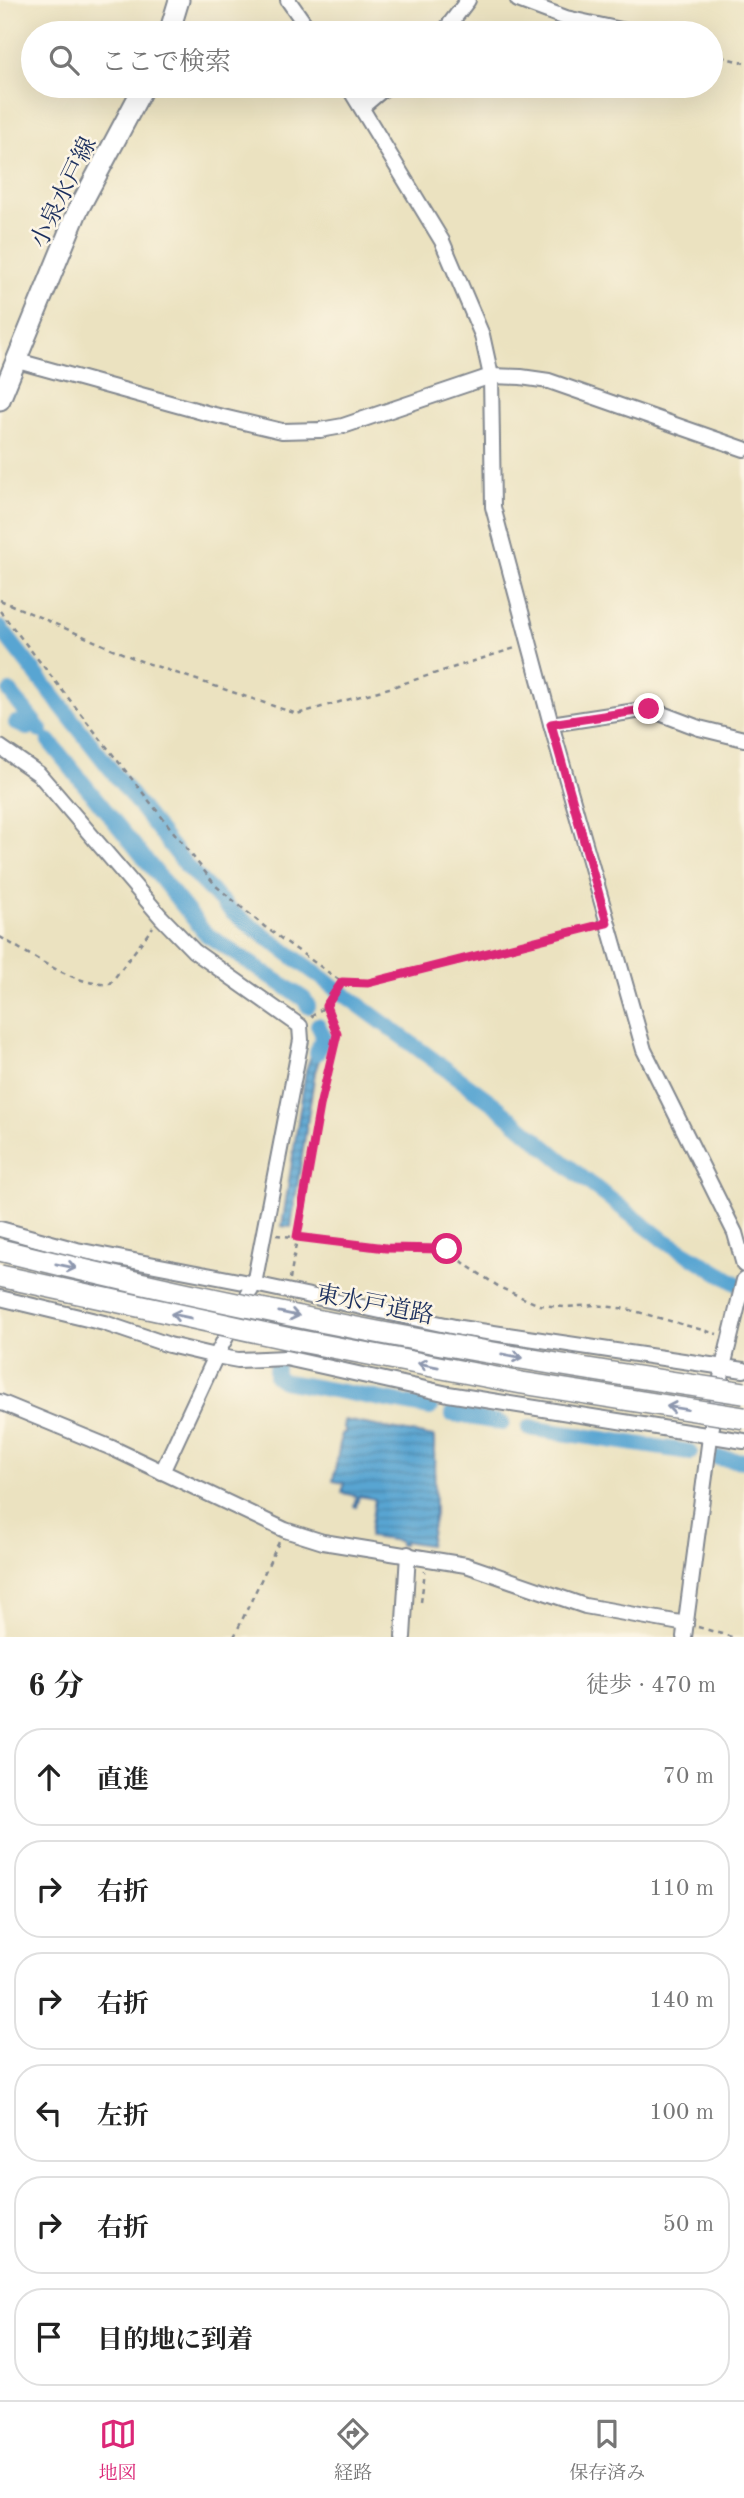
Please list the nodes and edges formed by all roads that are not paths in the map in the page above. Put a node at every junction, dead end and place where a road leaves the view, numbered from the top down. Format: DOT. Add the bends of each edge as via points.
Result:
graph roads {
  1 [pos="179,0"];
  2 [pos="288,0"];
  3 [pos="468,0"];
  4 [pos="518,0"];
  5 [pos="173,21"];
  6 [pos="303,21"];
  7 [pos="452,21"];
  8 [pos="580,21"];
  9 [pos="138,98"];
  10 [pos="356,98"];
  11 [pos="373,98"];
  12 [pos="362,107"];
  13 [pos="14,360"];
  14 [pos="491,376"];
  15 [pos="0,400"];
  16 [pos="744,449"];
  17 [pos="551,724"];
  18 [pos="744,739"];
  19 [pos="0,747"];
  20 [pos="0,1229"];
  21 [pos="0,1250"];
  22 [pos="744,1265"];
  23 [pos="0,1276"];
  24 [pos="744,1281"];
  25 [pos="254,1284"];
  26 [pos="0,1298"];
  27 [pos="216,1356"];
  28 [pos="723,1367"];
  29 [pos="744,1370"];
  30 [pos="744,1393"];
  31 [pos="0,1402"];
  32 [pos="744,1418"];
  33 [pos="710,1437"];
  34 [pos="744,1441"];
  35 [pos="162,1472"];
  36 [pos="408,1554"];
  37 [pos="685,1630"];
  38 [pos="403,1637"];
  1 -- 5 [label="main road"];
  2 -- 6 [label="street"];
  3 -- 7 [label="street"];
  4 -- 8 [label="street"];
  9 -- 13 [label="main road, 小泉水戸線" via="77,212"];
  10 -- 12 [label="street"];
  11 -- 12 [label="street"];
  12 -- 14 [label="street" via="442,241 482,335"];
  13 -- 14 [label="street" via="282,430 343,426"];
  13 -- 15 [label="main road, 小泉水戸線"];
  14 -- 16 [label="street" via="549,381"];
  14 -- 17 [label="street" via="493,507"];
  17 -- 18 [label="street" via="649,709"];
  17 -- 22 [label="street" via="644,1049 735,1233"];
  19 -- 25 [label="street" via="39,774 194,951 300,1026"];
  20 -- 25 [label="street" via="77,1250"];
  21 -- 30 [label="highway, 東水戸道路, one-way, bridge" via="293,1315"];
  32 -- 23 [label="highway, 東水戸道路, one-way, bridge" via="331,1347"];
  24 -- 28 [label="street"];
  25 -- 27 [label="street"];
  25 -- 28 [label="street" via="460,1328"];
  26 -- 27 [label="street"];
  27 -- 33 [label="street" via="286,1358 448,1394"];
  27 -- 35 [label="street"];
  28 -- 29 [label="street"];
  28 -- 33 [label="street"];
  31 -- 35 [label="street"];
  33 -- 34 [label="street"];
  33 -- 37 [label="street"];
  35 -- 36 [label="street" via="285,1530 323,1542"];
  36 -- 37 [label="street" via="466,1565 585,1606"];
  36 -- 38 [label="street"];
}
